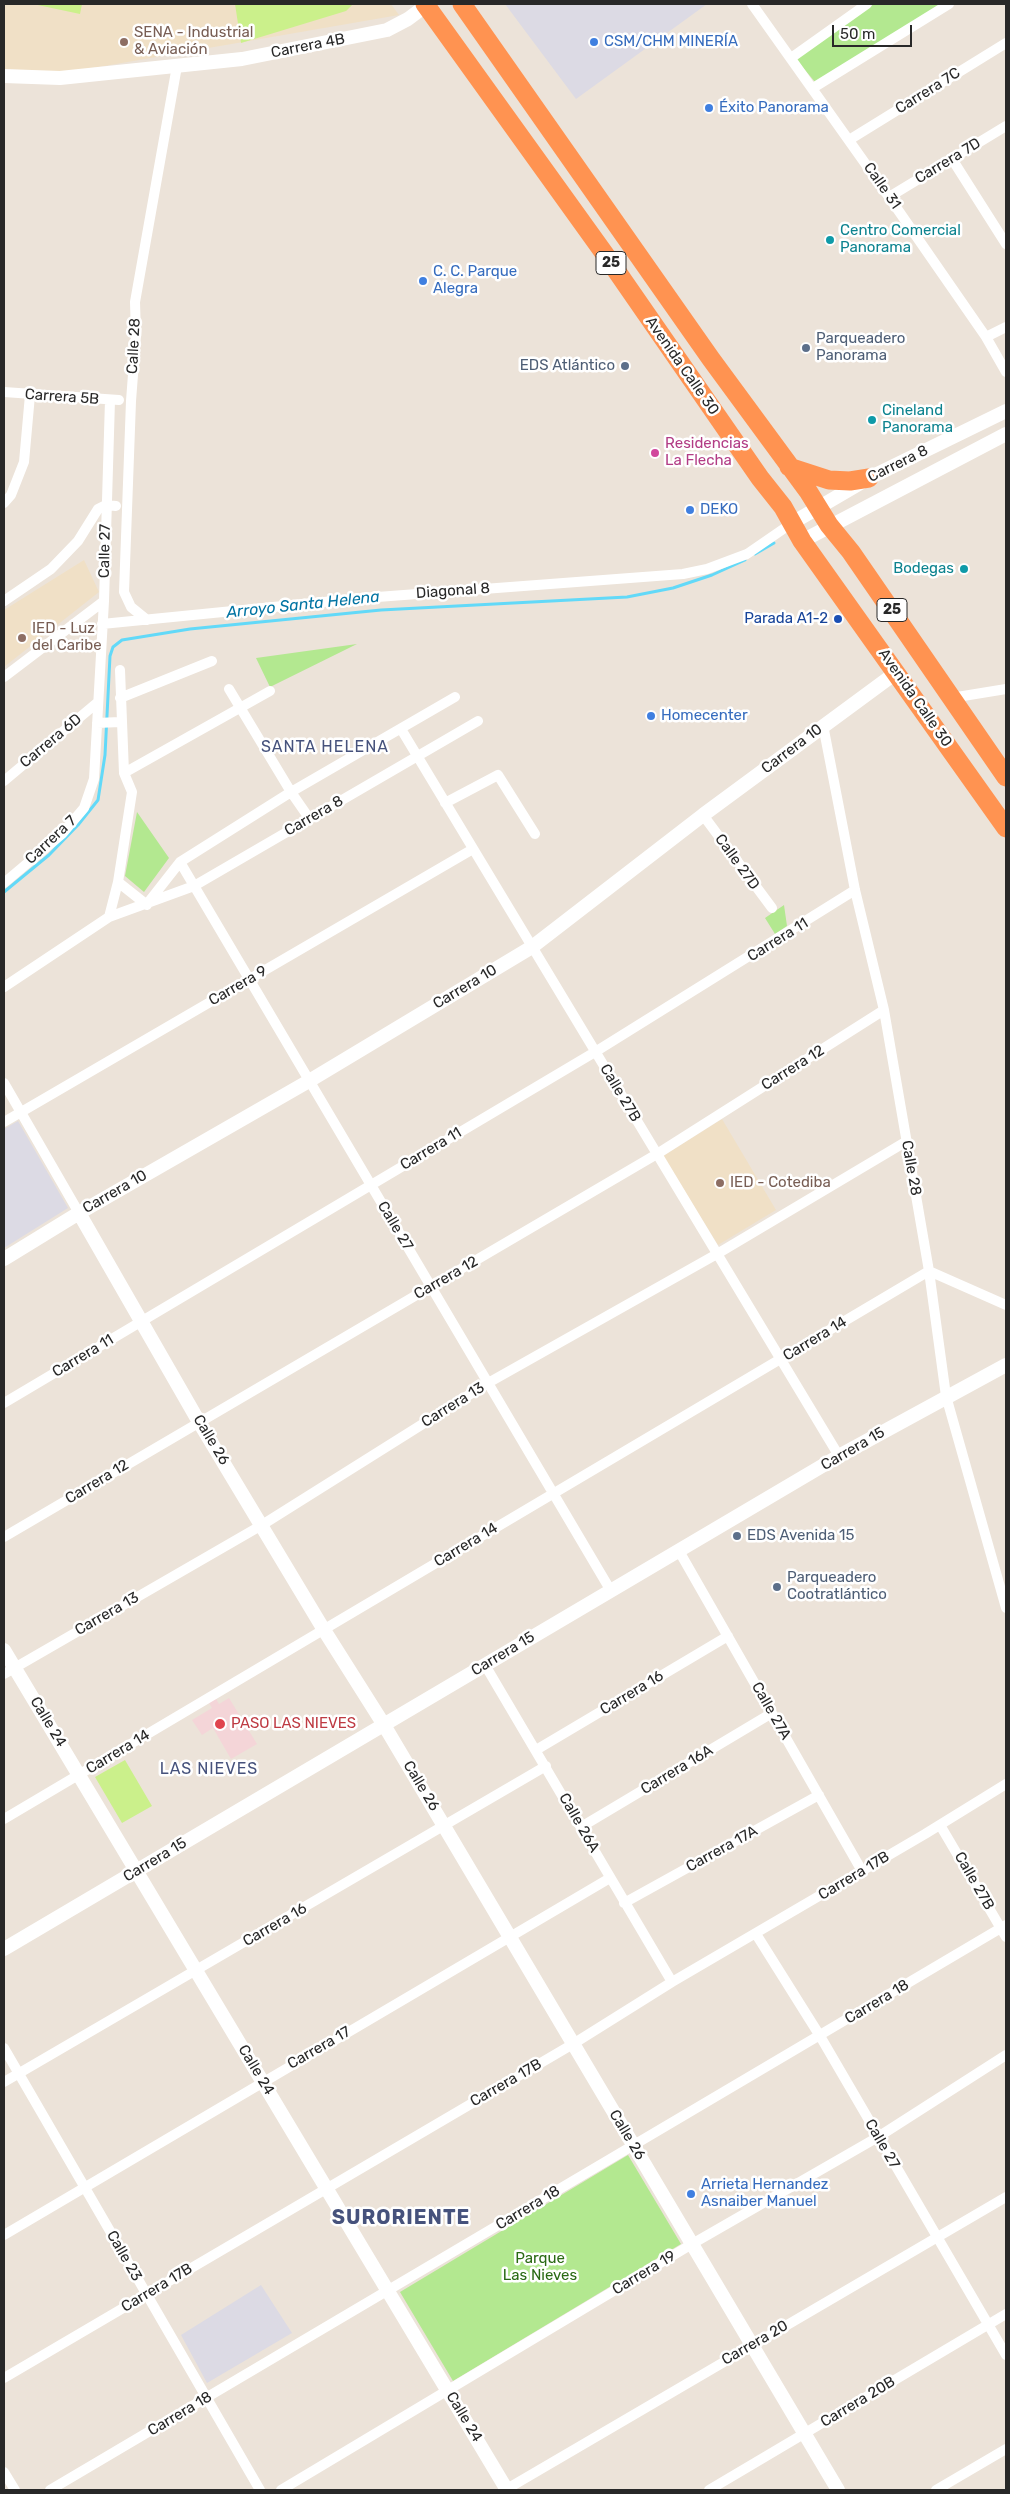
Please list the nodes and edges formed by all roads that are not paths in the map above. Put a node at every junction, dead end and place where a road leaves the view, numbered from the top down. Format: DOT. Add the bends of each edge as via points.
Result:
graph roads {
  1 [pos="427,4"];
  2 [pos="462,4"];
  3 [pos="867,4"];
  4 [pos="948,4"];
  5 [pos="754,5"];
  6 [pos="1006,43"];
  7 [pos="791,58"];
  8 [pos="177,66"];
  9 [pos="4,76"];
  10 [pos="812,88"];
  11 [pos="1006,126"];
  12 [pos="849,140"];
  13 [pos="952,159"];
  14 [pos="890,197"];
  15 [pos="1006,244"];
  16 [pos="1006,327"];
  17 [pos="986,337"];
  18 [pos="1006,372"];
  19 [pos="4,392"];
  20 [pos="30,395"];
  21 [pos="115,400"];
  22 [pos="1006,411"];
  23 [pos="1006,434"];
  24 [pos="789,467"];
  25 [pos="869,478"];
  26 [pos="4,503"];
  27 [pos="111,506"];
  28 [pos="818,507"];
  29 [pos="792,523"];
  30 [pos="829,525"];
  31 [pos="802,541"];
  32 [pos="104,600"];
  33 [pos="4,601"];
  34 [pos="147,620"];
  35 [pos="102,624"];
  36 [pos="212,661"];
  37 [pos="120,670"];
  38 [pos="896,672"];
  39 [pos="4,677"];
  40 [pos="229,689"];
  41 [pos="270,690"];
  42 [pos="1006,690"];
  43 [pos="120,698"];
  44 [pos="455,698"];
  45 [pos="951,698"];
  46 [pos="98,702"];
  47 [pos="240,708"];
  48 [pos="478,721"];
  49 [pos="100,722"];
  50 [pos="117,722"];
  51 [pos="823,725"];
  52 [pos="401,730"];
  53 [pos="417,756"];
  54 [pos="124,773"];
  55 [pos="1006,777"];
  56 [pos="4,781"];
  57 [pos="291,792"];
  58 [pos="445,803"];
  59 [pos="703,815"];
  60 [pos="309,818"];
  61 [pos="1006,828"];
  62 [pos="536,834"];
  63 [pos="473,849"];
  64 [pos="180,862"];
  65 [pos="118,882"];
  66 [pos="4,883"];
  67 [pos="194,886"];
  68 [pos="855,890"];
  69 [pos="146,905"];
  70 [pos="772,908"];
  71 [pos="109,917"];
  72 [pos="532,947"];
  73 [pos="249,980"];
  74 [pos="4,987"];
  75 [pos="884,1010"];
  76 [pos="595,1052"];
  77 [pos="309,1081"];
  78 [pos="4,1082"];
  79 [pos="21,1112"];
  80 [pos="4,1122"];
  81 [pos="907,1141"];
  82 [pos="657,1154"];
  83 [pos="371,1185"];
  84 [pos="79,1213"];
  85 [pos="717,1254"];
  86 [pos="4,1259"];
  87 [pos="929,1271"];
  88 [pos="432,1287"];
  89 [pos="1006,1306"];
  90 [pos="142,1321"];
  91 [pos="780,1359"];
  92 [pos="1006,1365"];
  93 [pos="488,1383"];
  94 [pos="946,1396"];
  95 [pos="4,1403"];
  96 [pos="199,1422"];
  97 [pos="839,1456"];
  98 [pos="554,1493"];
  99 [pos="262,1525"];
  100 [pos="4,1537"];
  101 [pos="679,1551"];
  102 [pos="611,1591"];
  103 [pos="1006,1608"];
  104 [pos="324,1630"];
  105 [pos="728,1636"];
  106 [pos="4,1650"];
  107 [pos="486,1665"];
  108 [pos="9,1671"];
  109 [pos="772,1713"];
  110 [pos="384,1724"];
  111 [pos="536,1750"];
  112 [pos="546,1766"];
  113 [pos="79,1775"];
  114 [pos="1006,1784"];
  115 [pos="819,1795"];
  116 [pos="4,1820"];
  117 [pos="940,1825"];
  118 [pos="444,1826"];
  119 [pos="581,1827"];
  120 [pos="138,1870"];
  121 [pos="862,1871"];
  122 [pos="610,1878"];
  123 [pos="624,1903"];
  124 [pos="1004,1926"];
  125 [pos="756,1934"];
  126 [pos="510,1937"];
  127 [pos="1006,1938"];
  128 [pos="4,1949"];
  129 [pos="196,1972"];
  130 [pos="672,1982"];
  131 [pos="820,2036"];
  132 [pos="573,2044"];
  133 [pos="4,2048"];
  134 [pos="1006,2055"];
  135 [pos="19,2073"];
  136 [pos="263,2081"];
  137 [pos="4,2082"];
  138 [pos="878,2137"];
  139 [pos="633,2145"];
  140 [pos="84,2187"];
  141 [pos="327,2187"];
  142 [pos="1006,2197"];
  143 [pos="4,2235"];
  144 [pos="938,2237"];
  145 [pos="692,2244"];
  146 [pos="388,2292"];
  147 [pos="147,2295"];
  148 [pos="1006,2314"];
  149 [pos="988,2324"];
  150 [pos="752,2346"];
  151 [pos="1006,2355"];
  152 [pos="4,2378"];
  153 [pos="449,2391"];
  154 [pos="205,2398"];
  155 [pos="805,2433"];
  156 [pos="1006,2449"];
  157 [pos="4,2472"];
  158 [pos="15,2490"];
  159 [pos="50,2490"];
  160 [pos="260,2490"];
  161 [pos="281,2490"];
  162 [pos="506,2490"];
  163 [pos="709,2490"];
  164 [pos="838,2490"];
  165 [pos="936,2490"];
  1 -- 8 [label="street, Carrera 4B" via="388,30 242,59"];
  1 -- 29 [label="highway, Avenida Calle 30 / 25"];
  2 -- 24 [label="highway, Avenida Calle 30 / 25"];
  3 -- 7 [label="street"];
  4 -- 10 [label="street"];
  5 -- 7 [label="street, Calle 31"];
  6 -- 12 [label="street, Carrera 7C"];
  7 -- 10 [label="street, Calle 31"];
  8 -- 9 [label="street, Carrera 4B" via="60,78"];
  8 -- 34 [label="street, Calle 28" via="135,302 124,592 131,607"];
  10 -- 12 [label="street, Calle 31"];
  11 -- 13 [label="street, Carrera 7D"];
  12 -- 14 [label="street, Calle 31"];
  13 -- 14 [label="street, Carrera 7D"];
  13 -- 15 [label="street"];
  14 -- 17 [label="street, Calle 31"];
  16 -- 17 [label="street"];
  17 -- 18 [label="street, Calle 31"];
  19 -- 20 [label="street, Carrera 5B"];
  20 -- 21 [label="street, Carrera 5B"];
  20 -- 26 [label="street" via="24,462"];
  21 -- 27 [label="street, Calle 27"];
  22 -- 25 [label="street, Carrera 8"];
  23 -- 30 [label="street, Carrera 8"];
  24 -- 25 [label="highway" via="829,480"];
  24 -- 28 [label="highway, Avenida Calle 30 / 25"];
  25 -- 28 [label="street, Carrera 8"];
  27 -- 32 [label="street, Calle 27"];
  27 -- 33 [label="street" via="98,509 78,541 51,569"];
  28 -- 29 [label="street, Carrera 8"];
  28 -- 30 [label="highway, Avenida Calle 30 / 25"];
  29 -- 31 [label="highway, Avenida Calle 30 / 25"];
  29 -- 34 [label="street, Diagonal 8" via="747,554 683,574 364,598"];
  30 -- 31 [label="street, Carrera 8"];
  30 -- 45 [label="highway, Avenida Calle 30 / 25"];
  31 -- 38 [label="highway, Avenida Calle 30 / 25"];
  32 -- 35 [label="street, Calle 27"];
  32 -- 39 [label="street"];
  34 -- 35 [label="street, Diagonal 8"];
  35 -- 46 [label="street, Calle 27"];
  36 -- 43 [label="street"];
  37 -- 43 [label="street"];
  38 -- 51 [label="street, Carrera 10"];
  38 -- 61 [label="highway, Avenida Calle 30 / 25"];
  40 -- 47 [label="street"];
  41 -- 47 [label="street"];
  42 -- 45 [label="street"];
  43 -- 50 [label="street"];
  44 -- 52 [label="street, Carrera 8"];
  45 -- 55 [label="highway, Avenida Calle 30 / 25"];
  46 -- 49 [label="street, Carrera 7"];
  46 -- 56 [label="street, Carrera 6D"];
  47 -- 54 [label="street"];
  47 -- 57 [label="street"];
  48 -- 53 [label="street, Carrera 8"];
  49 -- 50 [label="street"];
  49 -- 66 [label="street, Carrera 7" via="94,779 84,808 62,834"];
  50 -- 54 [label="street"];
  51 -- 59 [label="street, Carrera 10"];
  51 -- 68 [label="street, Calle 28"];
  52 -- 53 [label="street, Calle 27B"];
  52 -- 57 [label="street, Carrera 8"];
  53 -- 58 [label="street, Calle 27B"];
  53 -- 60 [label="street, Carrera 8"];
  54 -- 65 [label="street" via="132,792"];
  57 -- 60 [label="street"];
  57 -- 64 [label="street, Carrera 8"];
  58 -- 62 [label="street" via="494,776 500,778"];
  58 -- 63 [label="street, Calle 27B"];
  59 -- 70 [label="street, Calle 27D"];
  59 -- 72 [label="street, Carrera 10"];
  60 -- 67 [label="street, Carrera 8"];
  63 -- 72 [label="street, Calle 27B"];
  63 -- 73 [label="street, Carrera 9"];
  64 -- 67 [label="street, Calle 27"];
  64 -- 69 [label="street, Carrera 8"];
  65 -- 69 [label="street"];
  65 -- 71 [label="street"];
  67 -- 69 [label="street, Carrera 8"];
  67 -- 73 [label="street, Calle 27"];
  68 -- 75 [label="street, Calle 28"];
  68 -- 76 [label="street, Carrera 11"];
  69 -- 71 [label="street, Carrera 8"];
  71 -- 74 [label="street, Carrera 8"];
  72 -- 76 [label="street, Calle 27B"];
  72 -- 77 [label="street, Carrera 10"];
  73 -- 77 [label="street, Calle 27"];
  73 -- 79 [label="street, Carrera 9"];
  75 -- 81 [label="street, Calle 28"];
  75 -- 82 [label="street, Carrera 12"];
  76 -- 82 [label="street, Calle 27B"];
  76 -- 83 [label="street, Carrera 11"];
  77 -- 83 [label="street, Calle 27"];
  77 -- 84 [label="street, Carrera 10"];
  78 -- 79 [label="street, Calle 26"];
  79 -- 80 [label="street, Carrera 9"];
  79 -- 84 [label="street, Calle 26"];
  81 -- 85 [label="street, Carrera 13"];
  81 -- 87 [label="street, Calle 28"];
  82 -- 85 [label="street, Calle 27B"];
  82 -- 88 [label="street, Carrera 12"];
  83 -- 88 [label="street, Calle 27"];
  83 -- 90 [label="street, Carrera 11"];
  84 -- 86 [label="street, Carrera 10"];
  84 -- 90 [label="street, Calle 26"];
  85 -- 91 [label="street, Calle 27B"];
  85 -- 93 [label="street, Carrera 13"];
  87 -- 89 [label="street"];
  87 -- 91 [label="street, Carrera 14"];
  87 -- 94 [label="street, Calle 28"];
  88 -- 93 [label="street, Calle 27"];
  88 -- 96 [label="street, Carrera 12"];
  90 -- 95 [label="street, Carrera 11"];
  90 -- 96 [label="street, Calle 26"];
  91 -- 97 [label="street, Calle 27B"];
  91 -- 98 [label="street, Carrera 14"];
  92 -- 94 [label="street, Carrera 15"];
  93 -- 98 [label="street, Calle 27"];
  93 -- 99 [label="street, Carrera 13"];
  94 -- 97 [label="street, Carrera 15"];
  94 -- 103 [label="street, Calle 28"];
  96 -- 99 [label="street, Calle 26"];
  96 -- 100 [label="street, Carrera 12"];
  97 -- 101 [label="street, Carrera 15"];
  98 -- 102 [label="street, Calle 27"];
  98 -- 104 [label="street, Carrera 14"];
  99 -- 104 [label="street, Calle 26"];
  99 -- 108 [label="street, Carrera 13"];
  101 -- 102 [label="street, Carrera 15"];
  101 -- 105 [label="street, Calle 27A"];
  102 -- 107 [label="street, Carrera 15"];
  104 -- 110 [label="street, Calle 26"];
  104 -- 113 [label="street, Carrera 14"];
  105 -- 109 [label="street, Calle 27A"];
  105 -- 111 [label="street, Carrera 16"];
  106 -- 108 [label="street, Calle 24"];
  107 -- 110 [label="street, Carrera 15"];
  107 -- 111 [label="street, Calle 26A"];
  108 -- 113 [label="street, Calle 24"];
  109 -- 115 [label="street, Calle 27A"];
  109 -- 119 [label="street, Carrera 16A"];
  110 -- 118 [label="street, Calle 26"];
  110 -- 120 [label="street, Carrera 15"];
  111 -- 112 [label="street, Calle 26A"];
  112 -- 118 [label="street, Carrera 16"];
  112 -- 119 [label="street, Calle 26A"];
  113 -- 116 [label="street, Carrera 14"];
  113 -- 120 [label="street, Calle 24"];
  114 -- 117 [label="street, Carrera 17B"];
  115 -- 121 [label="street, Calle 27A"];
  115 -- 123 [label="street, Carrera 17A"];
  117 -- 121 [label="street, Carrera 17B"];
  117 -- 124 [label="street, Calle 27B"];
  118 -- 126 [label="street, Calle 26"];
  118 -- 129 [label="street, Carrera 16"];
  119 -- 122 [label="street, Calle 26A"];
  120 -- 128 [label="street, Carrera 15"];
  120 -- 129 [label="street, Calle 24"];
  121 -- 125 [label="street, Carrera 17B"];
  122 -- 123 [label="street, Calle 26A"];
  122 -- 126 [label="street, Carrera 17"];
  123 -- 130 [label="street, Calle 26A"];
  124 -- 127 [label="street, Calle 27B"];
  124 -- 131 [label="street, Carrera 18"];
  125 -- 130 [label="street, Carrera 17B"];
  125 -- 131 [label="street, Calle 27"];
  126 -- 132 [label="street, Calle 26"];
  126 -- 136 [label="street, Carrera 17"];
  129 -- 135 [label="street, Carrera 16"];
  129 -- 136 [label="street, Calle 24"];
  130 -- 132 [label="street, Carrera 17B"];
  131 -- 138 [label="street, Calle 27"];
  131 -- 139 [label="street, Carrera 18"];
  132 -- 139 [label="street, Calle 26"];
  132 -- 141 [label="street, Carrera 17B"];
  133 -- 135 [label="street, Calle 23"];
  134 -- 138 [label="street, Carrera 19"];
  135 -- 137 [label="street, Carrera 16"];
  135 -- 140 [label="street, Calle 23"];
  136 -- 140 [label="street, Carrera 17"];
  136 -- 141 [label="street, Calle 24"];
  138 -- 144 [label="street, Calle 27"];
  138 -- 145 [label="street, Carrera 19"];
  139 -- 145 [label="street, Calle 26"];
  139 -- 146 [label="street, Carrera 18"];
  140 -- 143 [label="street, Carrera 17"];
  140 -- 147 [label="street, Calle 23"];
  141 -- 146 [label="street, Calle 24"];
  141 -- 147 [label="street, Carrera 17B"];
  142 -- 144 [label="street, Carrera 20"];
  144 -- 149 [label="street, Calle 27"];
  144 -- 150 [label="street, Carrera 20"];
  145 -- 150 [label="street, Calle 26"];
  145 -- 153 [label="street, Carrera 19"];
  146 -- 153 [label="street, Calle 24"];
  146 -- 154 [label="street, Carrera 18"];
  147 -- 152 [label="street, Carrera 17B"];
  147 -- 154 [label="street, Calle 23"];
  148 -- 149 [label="street, Carrera 20B"];
  149 -- 151 [label="street, Calle 27"];
  149 -- 155 [label="street, Carrera 20B"];
  150 -- 155 [label="street, Calle 26"];
  150 -- 162 [label="street, Carrera 20"];
  153 -- 161 [label="street, Carrera 19"];
  153 -- 162 [label="street, Calle 24"];
  154 -- 159 [label="street, Carrera 18"];
  154 -- 160 [label="street, Calle 23"];
  155 -- 163 [label="street, Carrera 20B"];
  155 -- 164 [label="street, Calle 26"];
  156 -- 165 [label="street"];
  157 -- 158 [label="street"];
}
